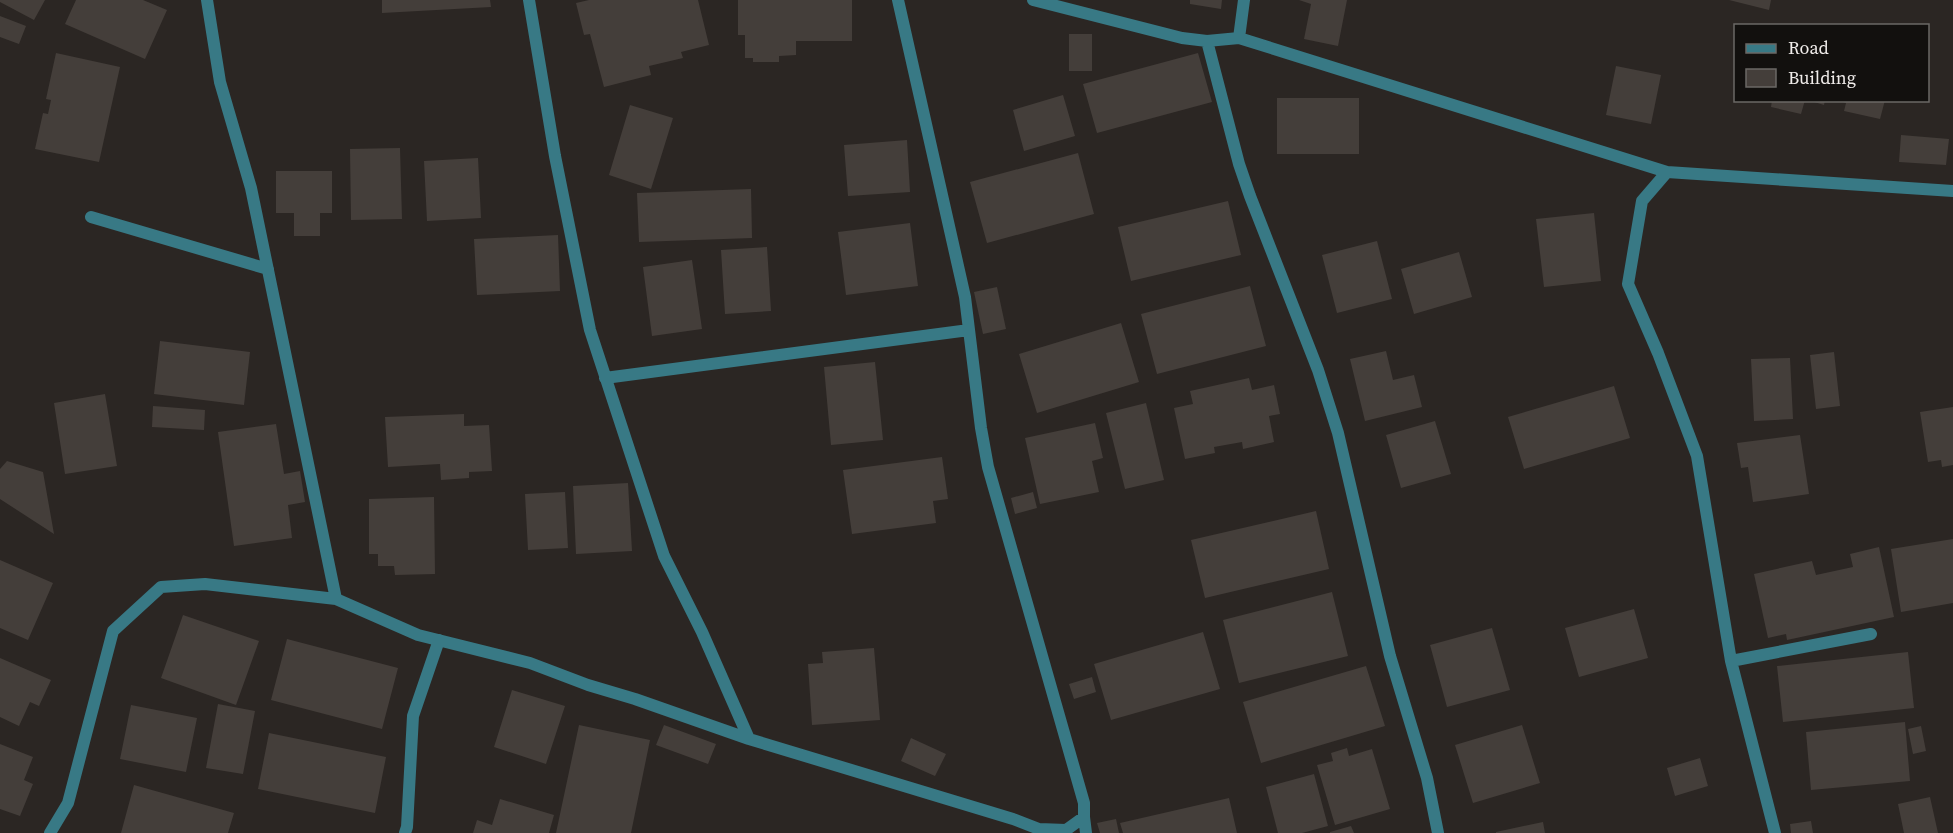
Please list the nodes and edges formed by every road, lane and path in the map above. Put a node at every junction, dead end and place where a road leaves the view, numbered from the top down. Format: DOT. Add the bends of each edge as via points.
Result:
graph roads {
  1 [pos="207,0"];
  2 [pos="529,0"];
  3 [pos="898,0"];
  4 [pos="1033,0"];
  5 [pos="1244,0"];
  6 [pos="1239,38"];
  7 [pos="1207,41"];
  8 [pos="1667,172"];
  9 [pos="1953,191"];
  10 [pos="91,216"];
  11 [pos="268,269"];
  12 [pos="969,330"];
  13 [pos="605,378"];
  14 [pos="336,599"];
  15 [pos="1871,634"];
  16 [pos="439,640"];
  17 [pos="1731,661"];
  18 [pos="749,739"];
  19 [pos="1084,817"];
  20 [pos="1041,831"];
  21 [pos="50,833"];
  22 [pos="405,833"];
  23 [pos="1086,833"];
  24 [pos="1438,833"];
  25 [pos="1775,833"];
  1 -- 11 [label="street" via="220,82 251,188"];
  2 -- 13 [label="street" via="555,156 590,330"];
  3 -- 12 [label="street" via="965,297"];
  4 -- 7 [label="street"];
  5 -- 6 [label="street"];
  6 -- 7 [label="street"];
  6 -- 8 [label="street"];
  7 -- 24 [label="street" via="1239,164 1338,433 1390,656"];
  8 -- 9 [label="street"];
  8 -- 17 [label="street" via="1642,201 1628,284 1697,456"];
  10 -- 11 [label="street"];
  11 -- 14 [label="street"];
  12 -- 13 [label="street"];
  12 -- 19 [label="street" via="988,467 1084,802"];
  13 -- 18 [label="street" via="664,556"];
  14 -- 16 [label="street" via="418,635"];
  14 -- 21 [label="street" via="205,584 161,587 113,631 68,802"];
  15 -- 17 [label="street"];
  16 -- 18 [label="street" via="530,663"];
  16 -- 22 [label="street" via="413,716"];
  17 -- 25 [label="street"];
  18 -- 20 [label="street" via="1013,819"];
  19 -- 20 [label="street" via="1066,830"];
  19 -- 23 [label="street"];
}
